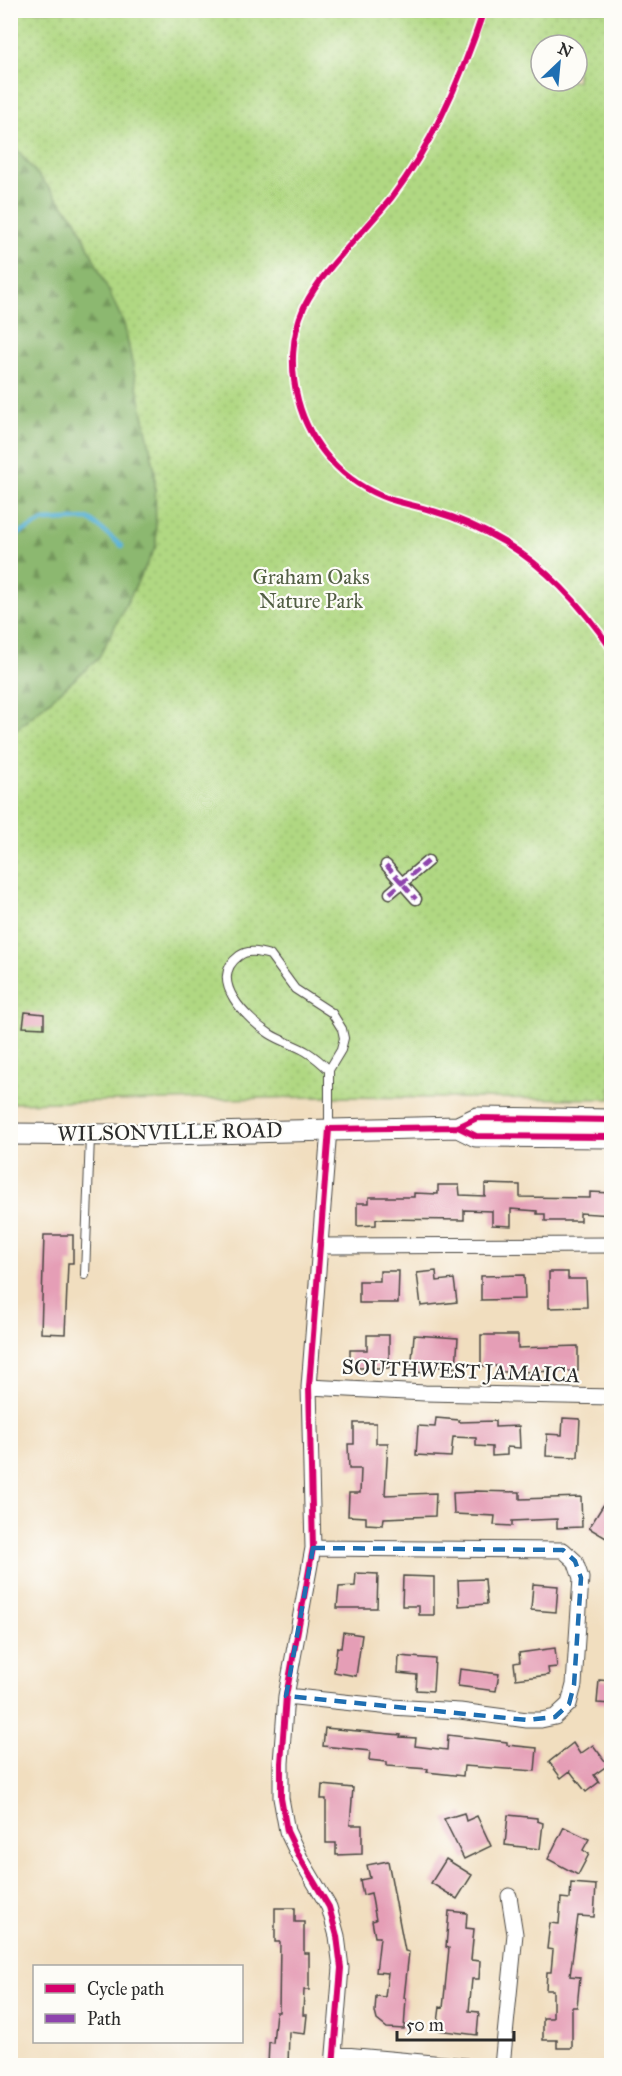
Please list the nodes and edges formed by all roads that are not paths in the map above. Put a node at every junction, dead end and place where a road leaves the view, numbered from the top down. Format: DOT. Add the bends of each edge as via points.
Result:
graph roads {
  1 [pos="428,861"];
  2 [pos="386,865"];
  3 [pos="401,883"];
  4 [pos="390,893"];
  5 [pos="416,899"];
  6 [pos="329,1070"];
  7 [pos="612,1120"];
  8 [pos="458,1127"];
  9 [pos="329,1130"];
  10 [pos="10,1134"];
  11 [pos="90,1135"];
  12 [pos="612,1137"];
  13 [pos="612,1245"];
  14 [pos="321,1246"];
  15 [pos="85,1275"];
  16 [pos="309,1387"];
  17 [pos="612,1397"];
  18 [pos="313,1548"];
  19 [pos="286,1696"];
  20 [pos="509,1896"];
  21 [pos="334,2060"];
  22 [pos="466,2066"];
  23 [pos="502,2066"];
  1 -- 3 [label="street"];
  2 -- 3 [label="street"];
  3 -- 4 [label="street"];
  3 -- 5 [label="street"];
  6 -- 6 [label="lane" via="343,1044 337,1018 295,989 270,955 252,951 240,955 227,976 228,989 239,1008 259,1027 310,1054"];
  6 -- 9 [label="lane"];
  7 -- 8 [label="main road" via="477,1118"];
  8 -- 9 [label="main road, WILSONVILLE ROAD"];
  8 -- 12 [label="main road" via="476,1136"];
  9 -- 11 [label="main road, WILSONVILLE ROAD"];
  9 -- 14 [label="street"];
  10 -- 11 [label="main road, WILSONVILLE ROAD"];
  11 -- 15 [label="lane"];
  13 -- 14 [label="street"];
  14 -- 16 [label="street"];
  16 -- 17 [label="street, SOUTHWEST JAMAICA"];
  16 -- 18 [label="street"];
  18 -- 19 [label="street"];
  18 -- 19 [label="street" via="563,1550 581,1578 574,1685 569,1704 555,1717 541,1720"];
  19 -- 21 [label="street" via="281,1798 287,1831 329,1908 337,1936 340,1968"];
  20 -- 23 [label="street" via="515,1934"];
  21 -- 22 [label="street"];
}
